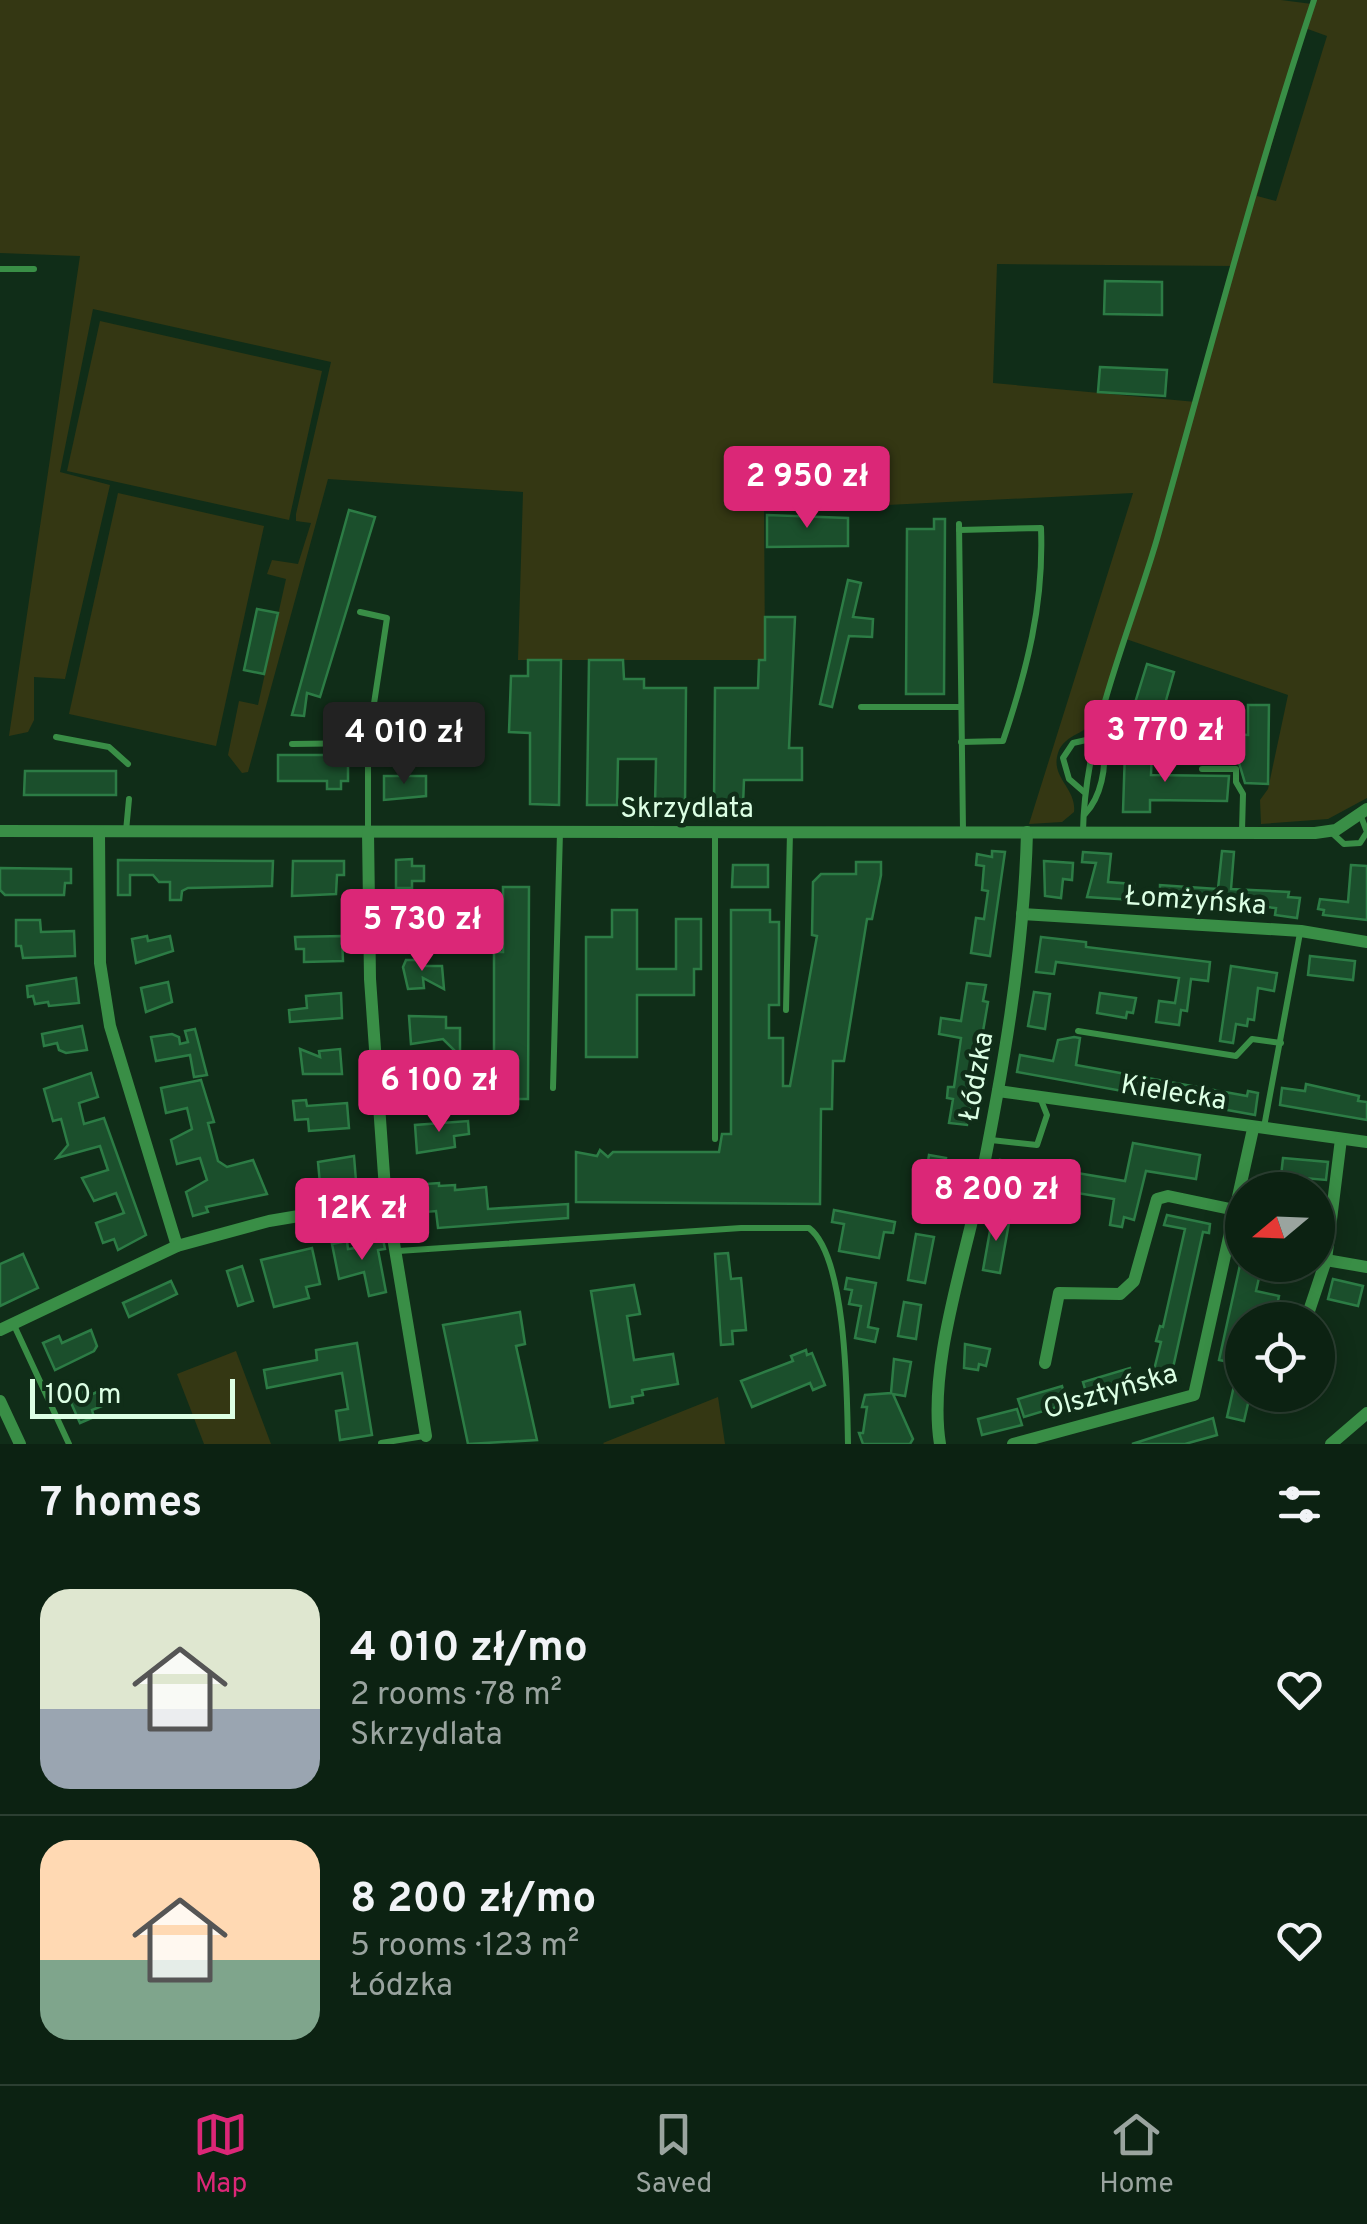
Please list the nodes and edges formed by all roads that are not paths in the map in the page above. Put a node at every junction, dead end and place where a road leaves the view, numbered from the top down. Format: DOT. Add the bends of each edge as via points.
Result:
graph roads {
  1 [pos="1314,0"];
  2 [pos="0,268"];
  3 [pos="34,269"];
  4 [pos="360,612"];
  5 [pos="861,706"];
  6 [pos="960,707"];
  7 [pos="56,737"];
  8 [pos="1095,738"];
  9 [pos="961,742"];
  10 [pos="292,744"];
  11 [pos="368,744"];
  12 [pos="128,764"];
  13 [pos="1202,768"];
  14 [pos="1084,792"];
  15 [pos="129,799"];
  16 [pos="1363,812"];
  17 [pos="1084,815"];
  18 [pos="0,831"];
  19 [pos="1084,831"];
  20 [pos="1330,831"];
  21 [pos="99,832"];
  22 [pos="126,832"];
  23 [pos="368,832"];
  24 [pos="560,832"];
  25 [pos="715,832"];
  26 [pos="790,832"];
  27 [pos="963,832"];
  28 [pos="1027,832"];
  29 [pos="1242,832"];
  30 [pos="1364,846"];
  31 [pos="1022,914"];
  32 [pos="1300,932"];
  33 [pos="1367,942"];
  34 [pos="786,1010"];
  35 [pos="1078,1032"];
  36 [pos="1281,1043"];
  37 [pos="553,1088"];
  38 [pos="998,1092"];
  39 [pos="1039,1098"];
  40 [pos="1258,1130"];
  41 [pos="1342,1139"];
  42 [pos="714,1140"];
  43 [pos="989,1140"];
  44 [pos="1367,1142"];
  45 [pos="1246,1172"];
  46 [pos="1335,1192"];
  47 [pos="388,1202"];
  48 [pos="1225,1208"];
  49 [pos="177,1246"];
  50 [pos="396,1252"];
  51 [pos="1225,1255"];
  52 [pos="1335,1262"];
  53 [pos="1367,1267"];
  54 [pos="7,1326"];
  55 [pos="1045,1363"];
  56 [pos="0,1401"];
  57 [pos="1367,1413"];
  58 [pos="428,1441"];
  59 [pos="381,1443"];
  60 [pos="20,1444"];
  61 [pos="69,1444"];
  62 [pos="848,1444"];
  63 [pos="940,1444"];
  64 [pos="1012,1444"];
  65 [pos="1331,1444"];
  1 -- 8 [label="lane"];
  2 -- 3 [label="lane"];
  4 -- 11 [label="lane" via="387,618"];
  5 -- 6 [label="lane"];
  6 -- 9 [label="lane"];
  6 -- 9 [label="lane" via="959,527 1041,528 1043,575 1030,660 1003,742"];
  7 -- 12 [label="lane" via="109,747"];
  8 -- 14 [label="lane"];
  8 -- 14 [label="lane" via="1077,740 1064,754 1067,775"];
  8 -- 17 [label="lane" via="1103,744 1104,760 1096,798"];
  9 -- 27 [label="lane"];
  10 -- 11 [label="lane"];
  11 -- 23 [label="lane"];
  13 -- 29 [label="lane" via="1236,769 1244,794"];
  14 -- 17 [label="lane"];
  15 -- 22 [label="lane"];
  16 -- 20 [label="street, Skrzydlata"];
  16 -- 30 [label="lane"];
  17 -- 19 [label="lane"];
  18 -- 21 [label="street, Skrzydlata"];
  19 -- 28 [label="street, Skrzydlata"];
  19 -- 29 [label="street, Skrzydlata"];
  20 -- 29 [label="street, Skrzydlata"];
  20 -- 30 [label="lane" via="1344,844"];
  21 -- 22 [label="street, Skrzydlata"];
  21 -- 49 [label="street" via="100,963 110,1026"];
  22 -- 23 [label="street, Skrzydlata"];
  23 -- 24 [label="street, Skrzydlata"];
  23 -- 47 [label="street" via="372,1019"];
  24 -- 25 [label="street, Skrzydlata"];
  24 -- 37 [label="lane"];
  25 -- 26 [label="street, Skrzydlata"];
  25 -- 42 [label="lane"];
  26 -- 27 [label="street, Skrzydlata"];
  26 -- 34 [label="lane"];
  27 -- 28 [label="street, Skrzydlata"];
  28 -- 31 [label="street, Łódzka"];
  31 -- 32 [label="street, Łomżyńska"];
  31 -- 38 [label="street, Łódzka"];
  32 -- 33 [label="street, Łomżyńska"];
  32 -- 36 [label="lane"];
  35 -- 36 [label="lane" via="1236,1056 1252,1040"];
  36 -- 40 [label="lane"];
  38 -- 39 [label="street, Kielecka"];
  38 -- 43 [label="street, Łódzka"];
  39 -- 40 [label="street, Kielecka"];
  39 -- 43 [label="lane" via="1047,1115 1037,1144"];
  40 -- 41 [label="street, Kielecka"];
  40 -- 45 [label="street, Olsztyńska"];
  41 -- 44 [label="street, Kielecka"];
  41 -- 46 [label="street"];
  43 -- 63 [label="street, Łódzka" via="945,1353"];
  47 -- 49 [label="street" via="269,1221"];
  47 -- 50 [label="street"];
  48 -- 55 [label="street" via="1157,1199 1134,1281 1120,1294 1059,1293"];
  49 -- 54 [label="street"];
  50 -- 58 [label="street"];
  50 -- 62 [label="lane" via="810,1228 826,1257 845,1343"];
  51 -- 64 [label="street, Olsztyńska" via="1194,1395"];
  52 -- 53 [label="street"];
  54 -- 61 [label="lane"];
  56 -- 60 [label="street"];
  57 -- 65 [label="street"];
  58 -- 59 [label="lane"];
}
